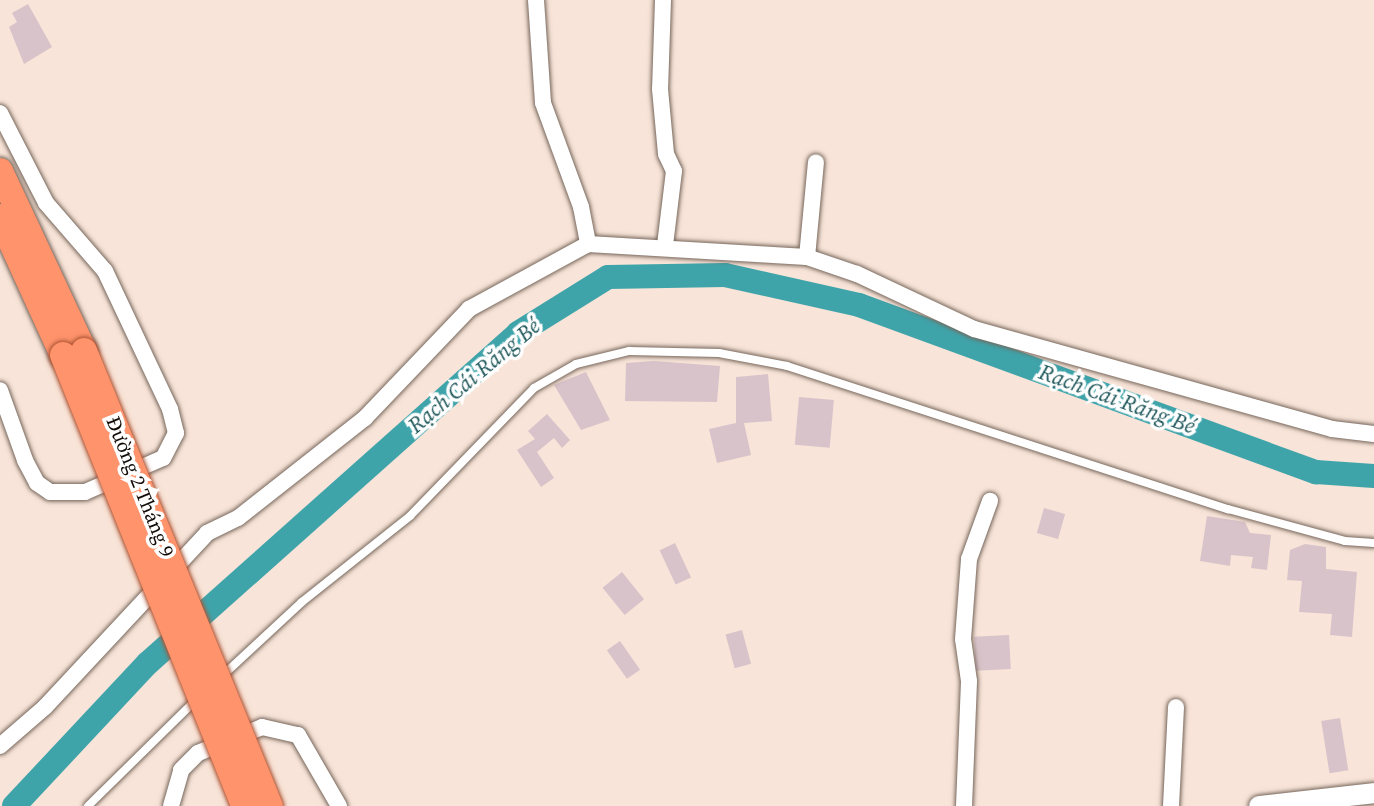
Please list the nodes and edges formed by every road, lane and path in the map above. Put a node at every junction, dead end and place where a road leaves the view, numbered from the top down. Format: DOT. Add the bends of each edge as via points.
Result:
graph roads {
  1 [pos="536,0"];
  2 [pos="663,0"];
  3 [pos="0,113"];
  4 [pos="816,162"];
  5 [pos="0,171"];
  6 [pos="0,217"];
  7 [pos="588,244"];
  8 [pos="665,245"];
  9 [pos="807,257"];
  10 [pos="74,353"];
  11 [pos="0,390"];
  12 [pos="1374,434"];
  13 [pos="990,501"];
  14 [pos="1374,543"];
  15 [pos="1176,707"];
  16 [pos="0,746"];
  17 [pos="1374,793"];
  18 [pos="88,806"];
  19 [pos="171,806"];
  20 [pos="244,806"];
  21 [pos="270,806"];
  22 [pos="339,806"];
  23 [pos="964,806"];
  24 [pos="1171,806"];
  25 [pos="1259,806"];
  1 -- 7 [label="street" via="543,103 581,207"];
  2 -- 8 [label="street" via="660,89 666,154 674,171"];
  3 -- 11 [label="street" via="46,203 105,271 170,409 176,433 163,458 85,492 50,492 37,483 25,460"];
  4 -- 9 [label="street"];
  5 -- 10 [label="highway, Đường 2 Tháng 9"];
  6 -- 10 [label="highway, Đường 2 Tháng 9"];
  7 -- 8 [label="street"];
  7 -- 16 [label="street" via="469,309 365,418 238,518 207,533 54,698"];
  8 -- 9 [label="street"];
  9 -- 12 [label="street" via="857,274 974,329 1332,429"];
  10 -- 20 [label="highway, Đường 2 Tháng 9, bridge"];
  10 -- 21 [label="highway, Đường 2 Tháng 9, bridge"];
  13 -- 23 [label="street" via="969,559 963,639 969,681"];
  14 -- 18 [label="lane" via="1345,541 1228,509 787,366 719,353 629,351 576,364 534,388 410,516 302,602"];
  15 -- 24 [label="street"];
  17 -- 25 [label="street"];
  19 -- 22 [label="street" via="181,770 198,753 262,727 298,735"];
}
